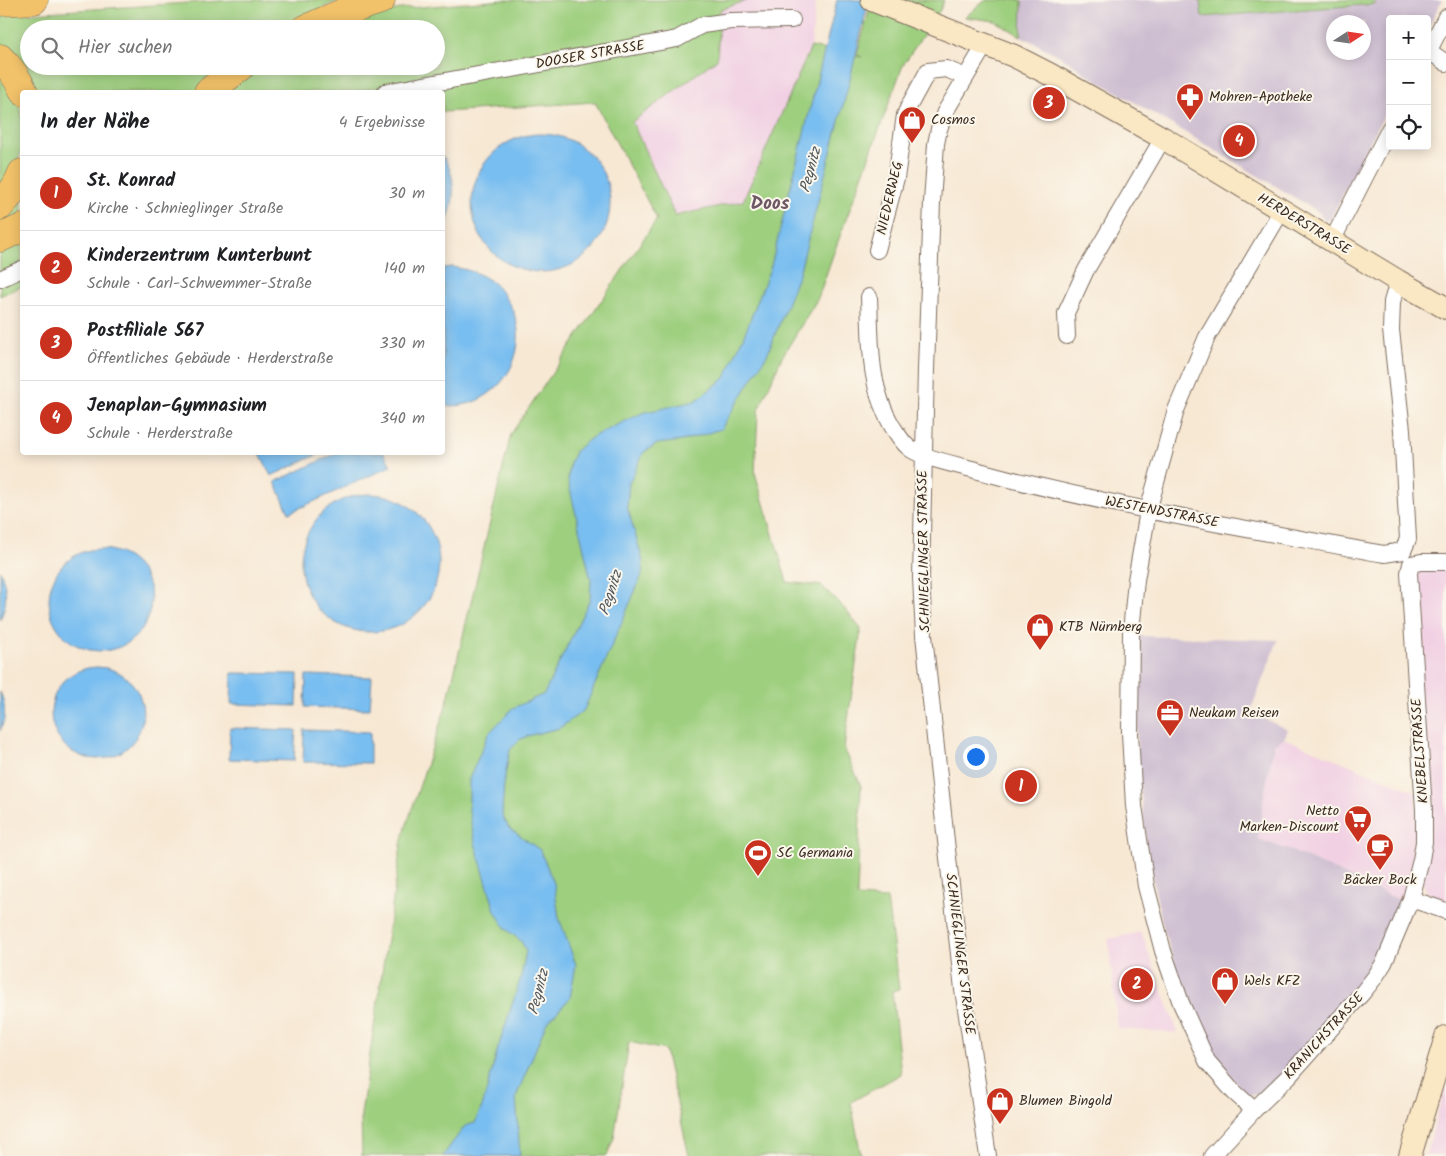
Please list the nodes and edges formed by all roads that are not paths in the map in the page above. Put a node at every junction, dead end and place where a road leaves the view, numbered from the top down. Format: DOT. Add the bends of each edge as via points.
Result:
graph roads {
  1 [pos="34,0"];
  2 [pos="381,0"];
  3 [pos="872,0"];
  4 [pos="0,2"];
  5 [pos="1446,17"];
  6 [pos="325,20"];
  7 [pos="792,20"];
  8 [pos="985,45"];
  9 [pos="1431,46"];
  10 [pos="1431,54"];
  11 [pos="0,58"];
  12 [pos="1446,63"];
  13 [pos="230,75"];
  14 [pos="966,77"];
  15 [pos="23,90"];
  16 [pos="211,90"];
  17 [pos="396,90"];
  18 [pos="1386,136"];
  19 [pos="1163,138"];
  20 [pos="20,177"];
  21 [pos="0,206"];
  22 [pos="1282,210"];
  23 [pos="20,229"];
  24 [pos="0,238"];
  25 [pos="1332,242"];
  26 [pos="877,250"];
  27 [pos="20,270"];
  28 [pos="0,279"];
  29 [pos="1398,281"];
  30 [pos="869,297"];
  31 [pos="1446,308"];
  32 [pos="1066,336"];
  33 [pos="923,455"];
  34 [pos="1148,511"];
  35 [pos="1407,557"];
  36 [pos="1446,562"];
  37 [pos="1411,899"];
  38 [pos="1446,911"];
  39 [pos="1446,1037"];
  40 [pos="1254,1110"];
  41 [pos="988,1156"];
  42 [pos="1212,1156"];
  43 [pos="1410,1156"];
  1 -- 4 [label="highway"];
  2 -- 6 [label="highway"];
  3 -- 8 [label="main road, HERDERSTRASSE"];
  5 -- 9 [label="street"];
  7 -- 17 [label="street, DOOSER STRASSE" via="702,25 677,38"];
  8 -- 14 [label="street, SCHNIEGLINGER STRASSE"];
  8 -- 19 [label="main road, HERDERSTRASSE" via="1038,68"];
  10 -- 12 [label="street"];
  11 -- 15 [label="highway"];
  13 -- 16 [label="highway"];
  14 -- 26 [label="street, NIEDERWEG" via="946,69 928,71 910,104 905,115 896,178"];
  14 -- 33 [label="street, SCHNIEGLINGER STRASSE" via="945,112 936,144"];
  18 -- 25 [label="street"];
  19 -- 22 [label="main road, HERDERSTRASSE"];
  19 -- 32 [label="street" via="1086,270 1066,313"];
  20 -- 21 [label="highway"];
  22 -- 25 [label="main road, HERDERSTRASSE"];
  22 -- 34 [label="street" via="1207,337 1176,410"];
  23 -- 24 [label="highway"];
  25 -- 29 [label="main road, HERDERSTRASSE"];
  27 -- 28 [label="street"];
  29 -- 31 [label="main road, HERDERSTRASSE"];
  29 -- 35 [label="street, KNEBELSTRASSE" via="1392,302 1391,330 1402,430"];
  30 -- 33 [label="street" via="873,377 878,394 899,438 915,453"];
  33 -- 34 [label="street, WESTENDSTRASSE" via="1035,486"];
  33 -- 41 [label="street, SCHNIEGLINGER STRASSE" via="921,578 924,635 963,989"];
  34 -- 35 [label="street, WESTENDSTRASSE"];
  34 -- 40 [label="street" via="1135,588 1129,683 1134,806 1146,886 1181,1003 1208,1061"];
  35 -- 36 [label="street, WESTENDSTRASSE" via="1421,562"];
  35 -- 37 [label="street, KNEBELSTRASSE" via="1424,810 1424,842"];
  37 -- 38 [label="street"];
  37 -- 40 [label="street, KRANICHSTRASSE" via="1384,962 1371,983"];
  39 -- 43 [label="main road"];
  40 -- 42 [label="street, KRANICHSTRASSE"];
}
